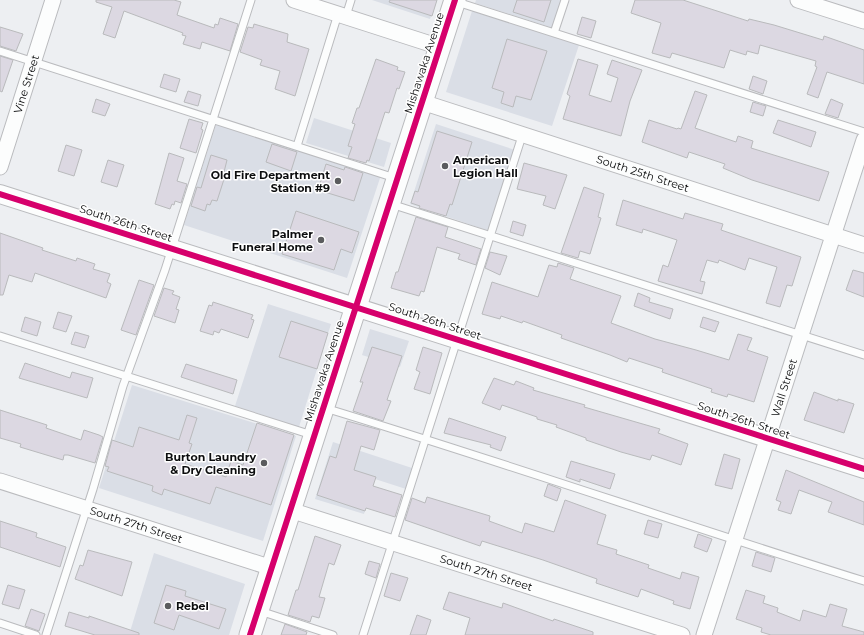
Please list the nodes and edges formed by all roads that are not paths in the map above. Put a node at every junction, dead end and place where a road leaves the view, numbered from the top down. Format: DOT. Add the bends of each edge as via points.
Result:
graph roads {
  1 [pos="53,0"];
  2 [pos="251,0"];
  3 [pos="294,0"];
  4 [pos="351,0"];
  5 [pos="564,0"];
  6 [pos="798,0"];
  7 [pos="455,1"];
  8 [pos="342,15"];
  9 [pos="864,21"];
  10 [pos="554,33"];
  11 [pos="440,47"];
  12 [pos="0,51"];
  13 [pos="34,62"];
  14 [pos="422,102"];
  15 [pos="212,119"];
  16 [pos="864,132"];
  17 [pos="522,136"];
  18 [pos="864,140"];
  19 [pos="297,146"];
  20 [pos="0,167"];
  21 [pos="397,178"];
  22 [pos="0,194"];
  23 [pos="389,203"];
  24 [pos="490,236"];
  25 [pos="834,236"];
  26 [pos="864,245"];
  27 [pos="172,248"];
  28 [pos="356,306"];
  29 [pos="801,334"];
  30 [pos="0,336"];
  31 [pos="458,339"];
  32 [pos="864,355"];
  33 [pos="127,377"];
  34 [pos="323,408"];
  35 [pos="314,436"];
  36 [pos="767,438"];
  37 [pos="426,439"];
  38 [pos="864,469"];
  39 [pos="0,481"];
  40 [pos="87,508"];
  41 [pos="290,510"];
  42 [pos="735,540"];
  43 [pos="392,542"];
  44 [pos="272,568"];
  45 [pos="864,581"];
  46 [pos="258,610"];
  47 [pos="0,623"];
  48 [pos="36,635"];
  49 [pos="46,635"];
  50 [pos="250,635"];
  51 [pos="333,635"];
  52 [pos="362,635"];
  53 [pos="682,635"];
  54 [pos="704,635"];
  1 -- 13 [label="street, Vine Street"];
  2 -- 15 [label="lane"];
  3 -- 8 [label="street"];
  4 -- 8 [label="lane"];
  5 -- 10 [label="lane"];
  6 -- 9 [label="street"];
  7 -- 10 [label="lane"];
  7 -- 11 [label="main road, Mishawaka Avenue"];
  8 -- 11 [label="street"];
  8 -- 19 [label="lane"];
  10 -- 16 [label="lane"];
  11 -- 14 [label="main road, Mishawaka Avenue"];
  12 -- 13 [label="lane"];
  13 -- 15 [label="lane"];
  13 -- 20 [label="street, Vine Street"];
  14 -- 17 [label="street, South 25th Street"];
  14 -- 21 [label="main road, Mishawaka Avenue"];
  15 -- 19 [label="lane"];
  15 -- 27 [label="lane"];
  17 -- 24 [label="lane"];
  17 -- 25 [label="street, South 25th Street"];
  18 -- 25 [label="street, Wall Street"];
  19 -- 21 [label="lane"];
  21 -- 23 [label="main road, Mishawaka Avenue"];
  22 -- 27 [label="street, South 26th Street"];
  23 -- 24 [label="lane"];
  23 -- 28 [label="main road, Mishawaka Avenue"];
  24 -- 29 [label="lane"];
  24 -- 31 [label="lane"];
  25 -- 26 [label="street, South 25th Street"];
  25 -- 29 [label="street, Wall Street"];
  27 -- 28 [label="street, South 26th Street"];
  27 -- 33 [label="lane"];
  28 -- 31 [label="street, South 26th Street"];
  28 -- 34 [label="main road, Mishawaka Avenue"];
  29 -- 32 [label="lane"];
  29 -- 36 [label="street, Wall Street"];
  30 -- 33 [label="lane"];
  31 -- 36 [label="street, South 26th Street"];
  31 -- 37 [label="lane"];
  33 -- 35 [label="lane"];
  33 -- 40 [label="lane"];
  34 -- 35 [label="main road, Mishawaka Avenue"];
  34 -- 37 [label="lane"];
  35 -- 41 [label="main road, Mishawaka Avenue"];
  36 -- 38 [label="street, South 26th Street"];
  36 -- 42 [label="street, Wall Street"];
  37 -- 42 [label="lane"];
  37 -- 43 [label="lane"];
  39 -- 40 [label="street, South 27th Street"];
  40 -- 44 [label="street, South 27th Street"];
  40 -- 49 [label="lane"];
  41 -- 43 [label="street, South 27th Street"];
  41 -- 44 [label="main road, Mishawaka Avenue"];
  42 -- 45 [label="lane"];
  42 -- 54 [label="street, Wall Street"];
  43 -- 52 [label="lane"];
  43 -- 53 [label="street, South 27th Street"];
  44 -- 46 [label="main road, Mishawaka Avenue"];
  46 -- 50 [label="main road, Mishawaka Avenue"];
  46 -- 51 [label="lane"];
  47 -- 48 [label="lane"];
}
